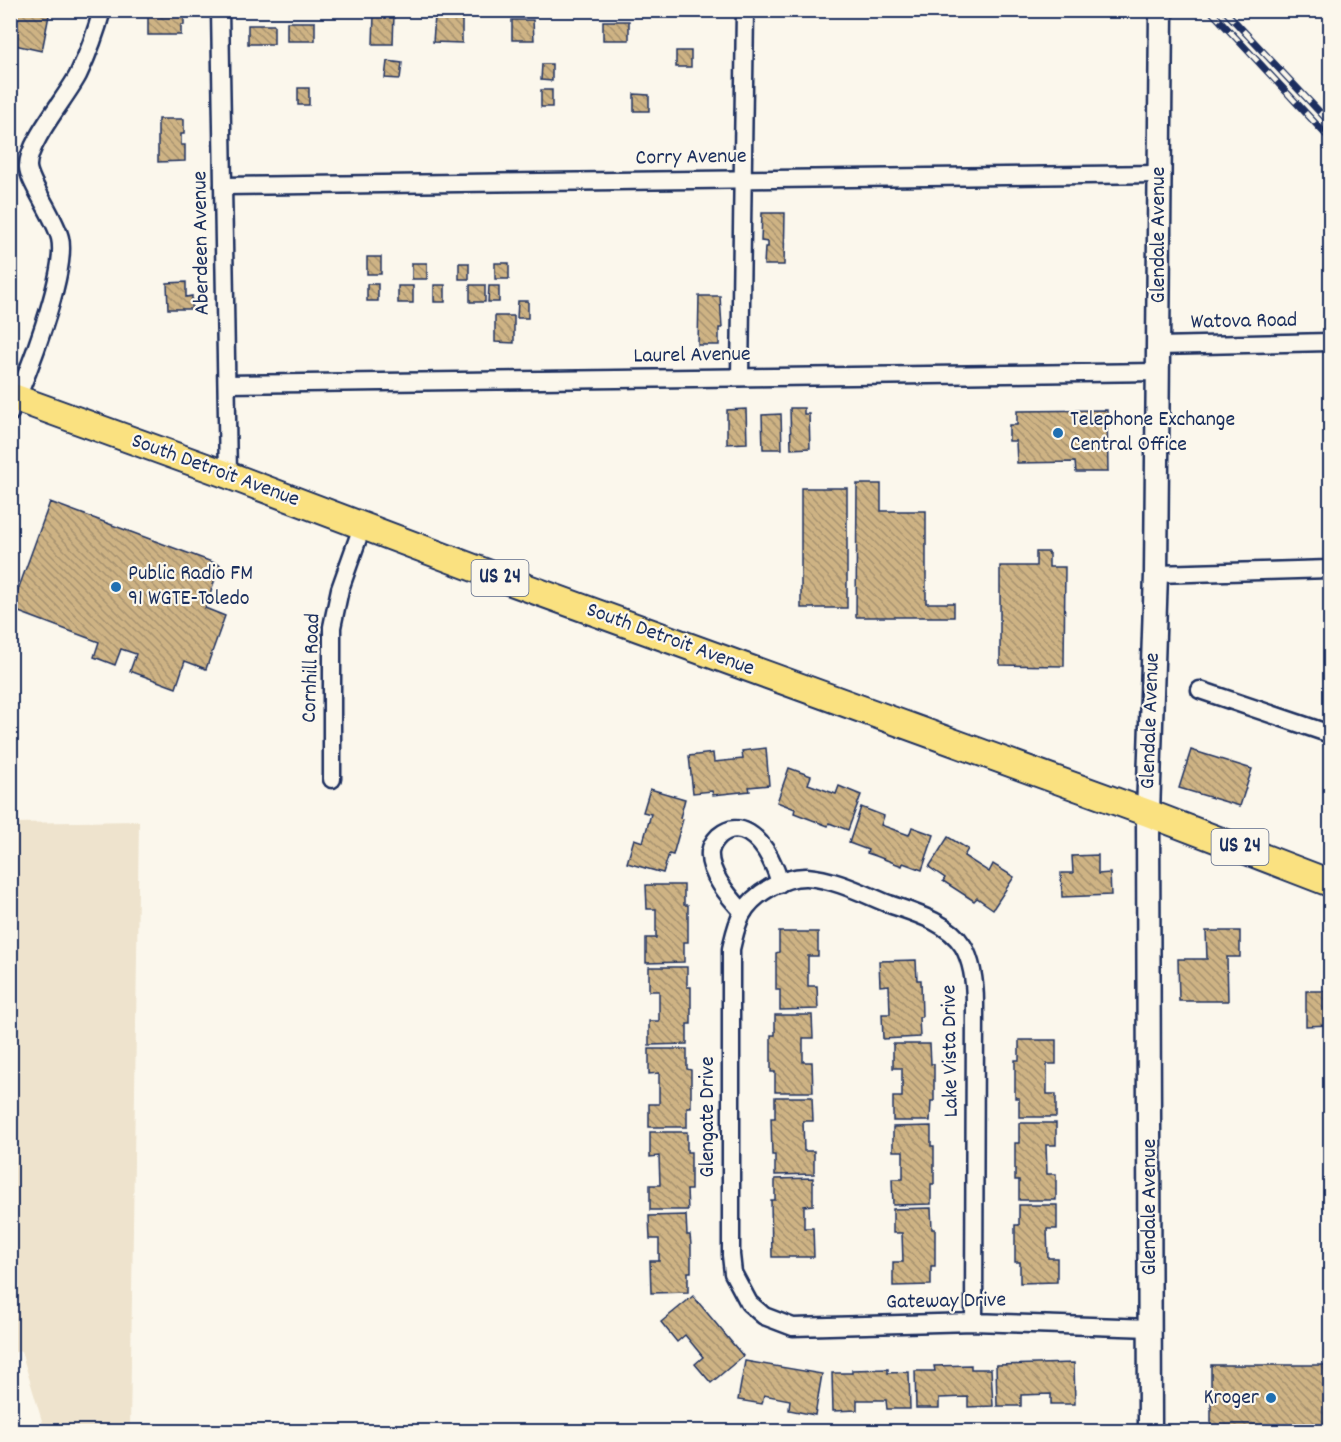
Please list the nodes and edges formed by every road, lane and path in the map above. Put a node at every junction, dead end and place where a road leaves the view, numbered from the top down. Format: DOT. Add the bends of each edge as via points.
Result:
graph roads {
  1 [pos="102,10"];
  2 [pos="220,10"];
  3 [pos="745,10"];
  4 [pos="1161,10"];
  5 [pos="1159,174"];
  6 [pos="742,180"];
  7 [pos="223,186"];
  8 [pos="1330,342"];
  9 [pos="1158,346"];
  10 [pos="1158,372"];
  11 [pos="740,377"];
  12 [pos="226,384"];
  13 [pos="13,403"];
  14 [pos="228,475"];
  15 [pos="362,527"];
  16 [pos="1330,569"];
  17 [pos="1156,574"];
  18 [pos="1200,690"];
  19 [pos="1330,734"];
  20 [pos="332,779"];
  21 [pos="1148,813"];
  22 [pos="779,884"];
  23 [pos="1330,884"];
  24 [pos="739,920"];
  25 [pos="749,1303"];
  26 [pos="974,1322"];
  27 [pos="1151,1329"];
  28 [pos="1150,1431"];
  1 -- 13 [label="street" via="78,74 32,149 28,168 60,239 60,256 26,378"];
  2 -- 7 [label="street, Aberdeen Avenue"];
  3 -- 6 [label="street"];
  4 -- 5 [label="main road, Glendale Avenue"];
  5 -- 6 [label="street, Corry Avenue"];
  5 -- 9 [label="main road, Glendale Avenue"];
  6 -- 7 [label="street, Corry Avenue"];
  6 -- 11 [label="street"];
  7 -- 12 [label="street, Aberdeen Avenue"];
  8 -- 9 [label="street, Watova Road"];
  9 -- 10 [label="main road, Glendale Avenue"];
  10 -- 11 [label="street, Laurel Avenue"];
  10 -- 17 [label="main road, Glendale Avenue"];
  11 -- 12 [label="street, Laurel Avenue"];
  12 -- 14 [label="street, Aberdeen Avenue"];
  13 -- 14 [label="main road, South Detroit Avenue / US 24"];
  14 -- 15 [label="main road, South Detroit Avenue / US 24"];
  15 -- 20 [label="street, Cornhill Road" via="340,589 332,627"];
  15 -- 21 [label="main road, South Detroit Avenue / US 24"];
  16 -- 17 [label="street"];
  17 -- 21 [label="main road, Glendale Avenue"];
  18 -- 19 [label="street"];
  21 -- 23 [label="main road, South Detroit Avenue / US 24"];
  21 -- 27 [label="main road, Glendale Avenue"];
  22 -- 24 [label="street, Lake Vista Drive" via="753,900"];
  22 -- 24 [label="street" via="776,869 759,841 747,832 725,831 715,840 710,850 711,863"];
  22 -- 26 [label="street, Lake Vista Drive" via="794,878 820,879 928,918 963,945 974,982 975,1004"];
  24 -- 25 [label="street, Glengate Drive" via="731,949 731,1255 734,1273"];
  25 -- 26 [label="street, Gateway Drive" via="764,1316 793,1327"];
  26 -- 27 [label="street, Gateway Drive"];
  27 -- 28 [label="main road, Glendale Avenue"];
}
